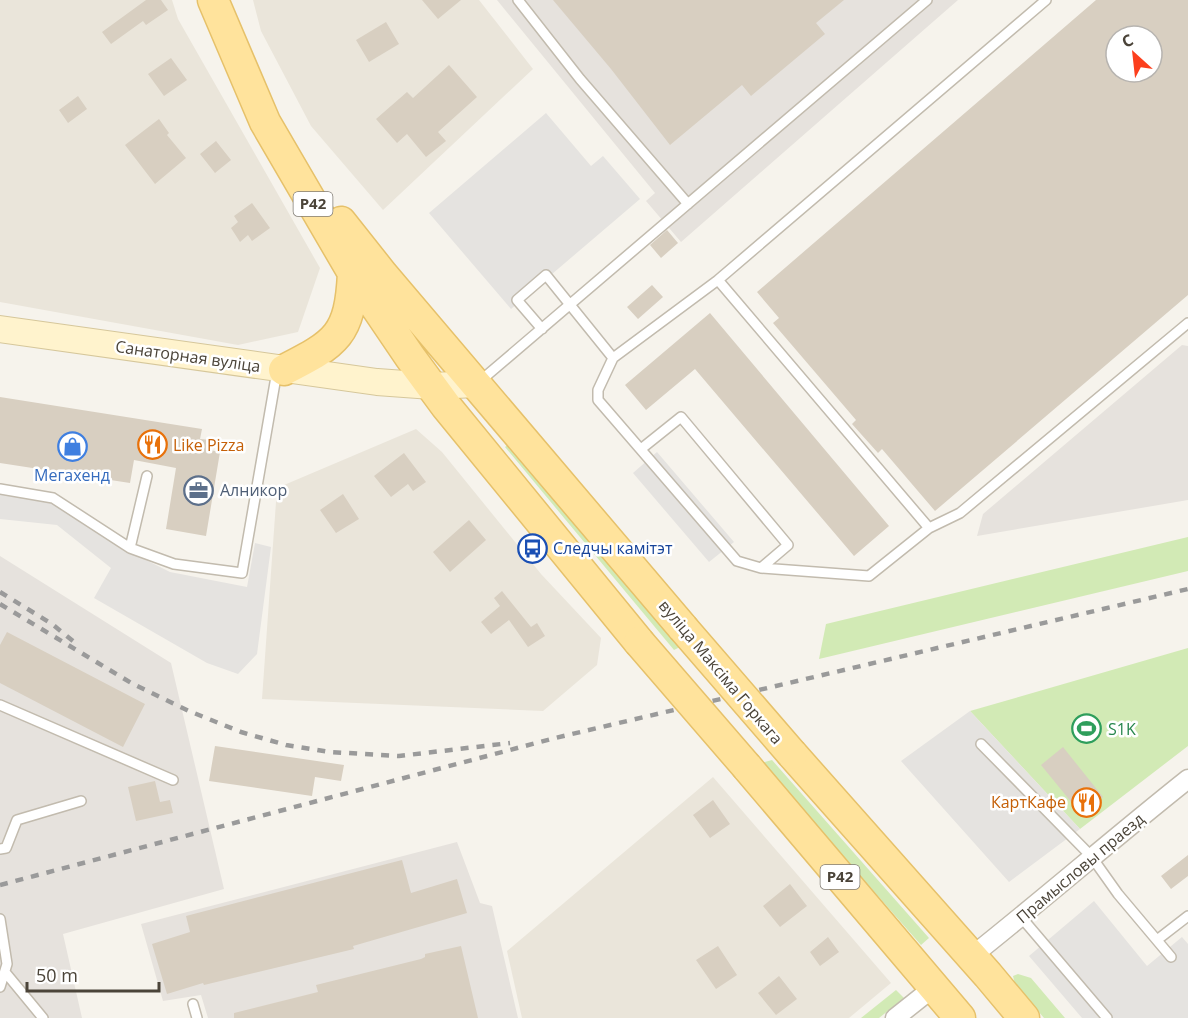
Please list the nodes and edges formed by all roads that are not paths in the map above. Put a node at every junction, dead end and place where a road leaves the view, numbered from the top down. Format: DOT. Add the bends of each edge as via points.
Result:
graph roads {
  1 [pos="213,0"];
  2 [pos="518,0"];
  3 [pos="927,0"];
  4 [pos="1046,0"];
  5 [pos="231,43"];
  6 [pos="688,204"];
  7 [pos="353,273"];
  8 [pos="718,280"];
  9 [pos="571,305"];
  10 [pos="423,321"];
  11 [pos="1188,323"];
  12 [pos="0,329"];
  13 [pos="542,329"];
  14 [pos="410,357"];
  15 [pos="613,358"];
  16 [pos="281,369"];
  17 [pos="377,382"];
  18 [pos="477,384"];
  19 [pos="439,396"];
  20 [pos="641,449"];
  21 [pos="147,476"];
  22 [pos="0,489"];
  23 [pos="928,528"];
  24 [pos="130,548"];
  25 [pos="761,568"];
  26 [pos="0,705"];
  27 [pos="981,744"];
  28 [pos="1188,778"];
  29 [pos="173,780"];
  30 [pos="81,801"];
  31 [pos="0,849"];
  32 [pos="1091,856"];
  33 [pos="1188,916"];
  34 [pos="1022,917"];
  35 [pos="0,919"];
  36 [pos="1157,940"];
  37 [pos="972,956"];
  38 [pos="1171,957"];
  39 [pos="4,972"];
  40 [pos="0,987"];
  41 [pos="934,987"];
  42 [pos="193,1004"];
  43 [pos="44,1018"];
  44 [pos="197,1018"];
  45 [pos="895,1018"];
  46 [pos="960,1018"];
  47 [pos="1024,1018"];
  48 [pos="1107,1018"];
  1 -- 5 [label="main road, Р42"];
  2 -- 6 [label="lane"];
  3 -- 6 [label="lane"];
  4 -- 8 [label="lane"];
  5 -- 7 [label="main road, Р42" via="265,122"];
  5 -- 10 [label="main road, Р42" via="339,219"];
  6 -- 9 [label="lane"];
  7 -- 14 [label="main road, Р42"];
  7 -- 16 [label="main road" via="352,297 340,332 327,346"];
  8 -- 15 [label="lane"];
  8 -- 23 [label="lane"];
  9 -- 13 [label="lane"];
  9 -- 13 [label="lane" via="546,275 517,300"];
  9 -- 15 [label="lane"];
  10 -- 14 [label="street" via="423,338"];
  10 -- 18 [label="main road, вуліца Максіма Горкага / Р42"];
  11 -- 23 [label="lane" via="960,513"];
  12 -- 16 [label="street, Санаторная вуліца"];
  13 -- 18 [label="lane"];
  14 -- 17 [label="street" via="398,370"];
  14 -- 19 [label="main road, Р42"];
  15 -- 20 [label="lane" via="598,390 598,400"];
  16 -- 17 [label="street, Санаторная вуліца"];
  16 -- 24 [label="lane" via="242,573 174,564"];
  17 -- 19 [label="street, Санаторная вуліца"];
  18 -- 19 [label="main road"];
  18 -- 37 [label="main road, вуліца Максіма Горкага / Р42, bridge" via="792,754"];
  19 -- 41 [label="main road, Р42, bridge" via="639,642"];
  20 -- 25 [label="lane" via="737,561"];
  20 -- 25 [label="lane" via="681,417 788,545"];
  21 -- 24 [label="lane"];
  22 -- 24 [label="lane" via="53,498"];
  23 -- 25 [label="lane" via="869,576"];
  26 -- 29 [label="lane"];
  27 -- 32 [label="lane"];
  28 -- 32 [label="street, Прамысловы праезд"];
  30 -- 31 [label="lane" via="18,820 6,848"];
  32 -- 34 [label="street, Прамысловы праезд"];
  32 -- 36 [label="lane"];
  33 -- 36 [label="lane"];
  34 -- 37 [label="street, Прамысловы праезд"];
  34 -- 48 [label="lane"];
  35 -- 39 [label="lane" via="7,964"];
  36 -- 38 [label="lane"];
  37 -- 47 [label="main road, вуліца Максіма Горкага / Р42"];
  39 -- 40 [label="lane"];
  39 -- 43 [label="lane"];
  41 -- 45 [label="street"];
  41 -- 46 [label="main road, Р42"];
  42 -- 44 [label="lane"];
}
